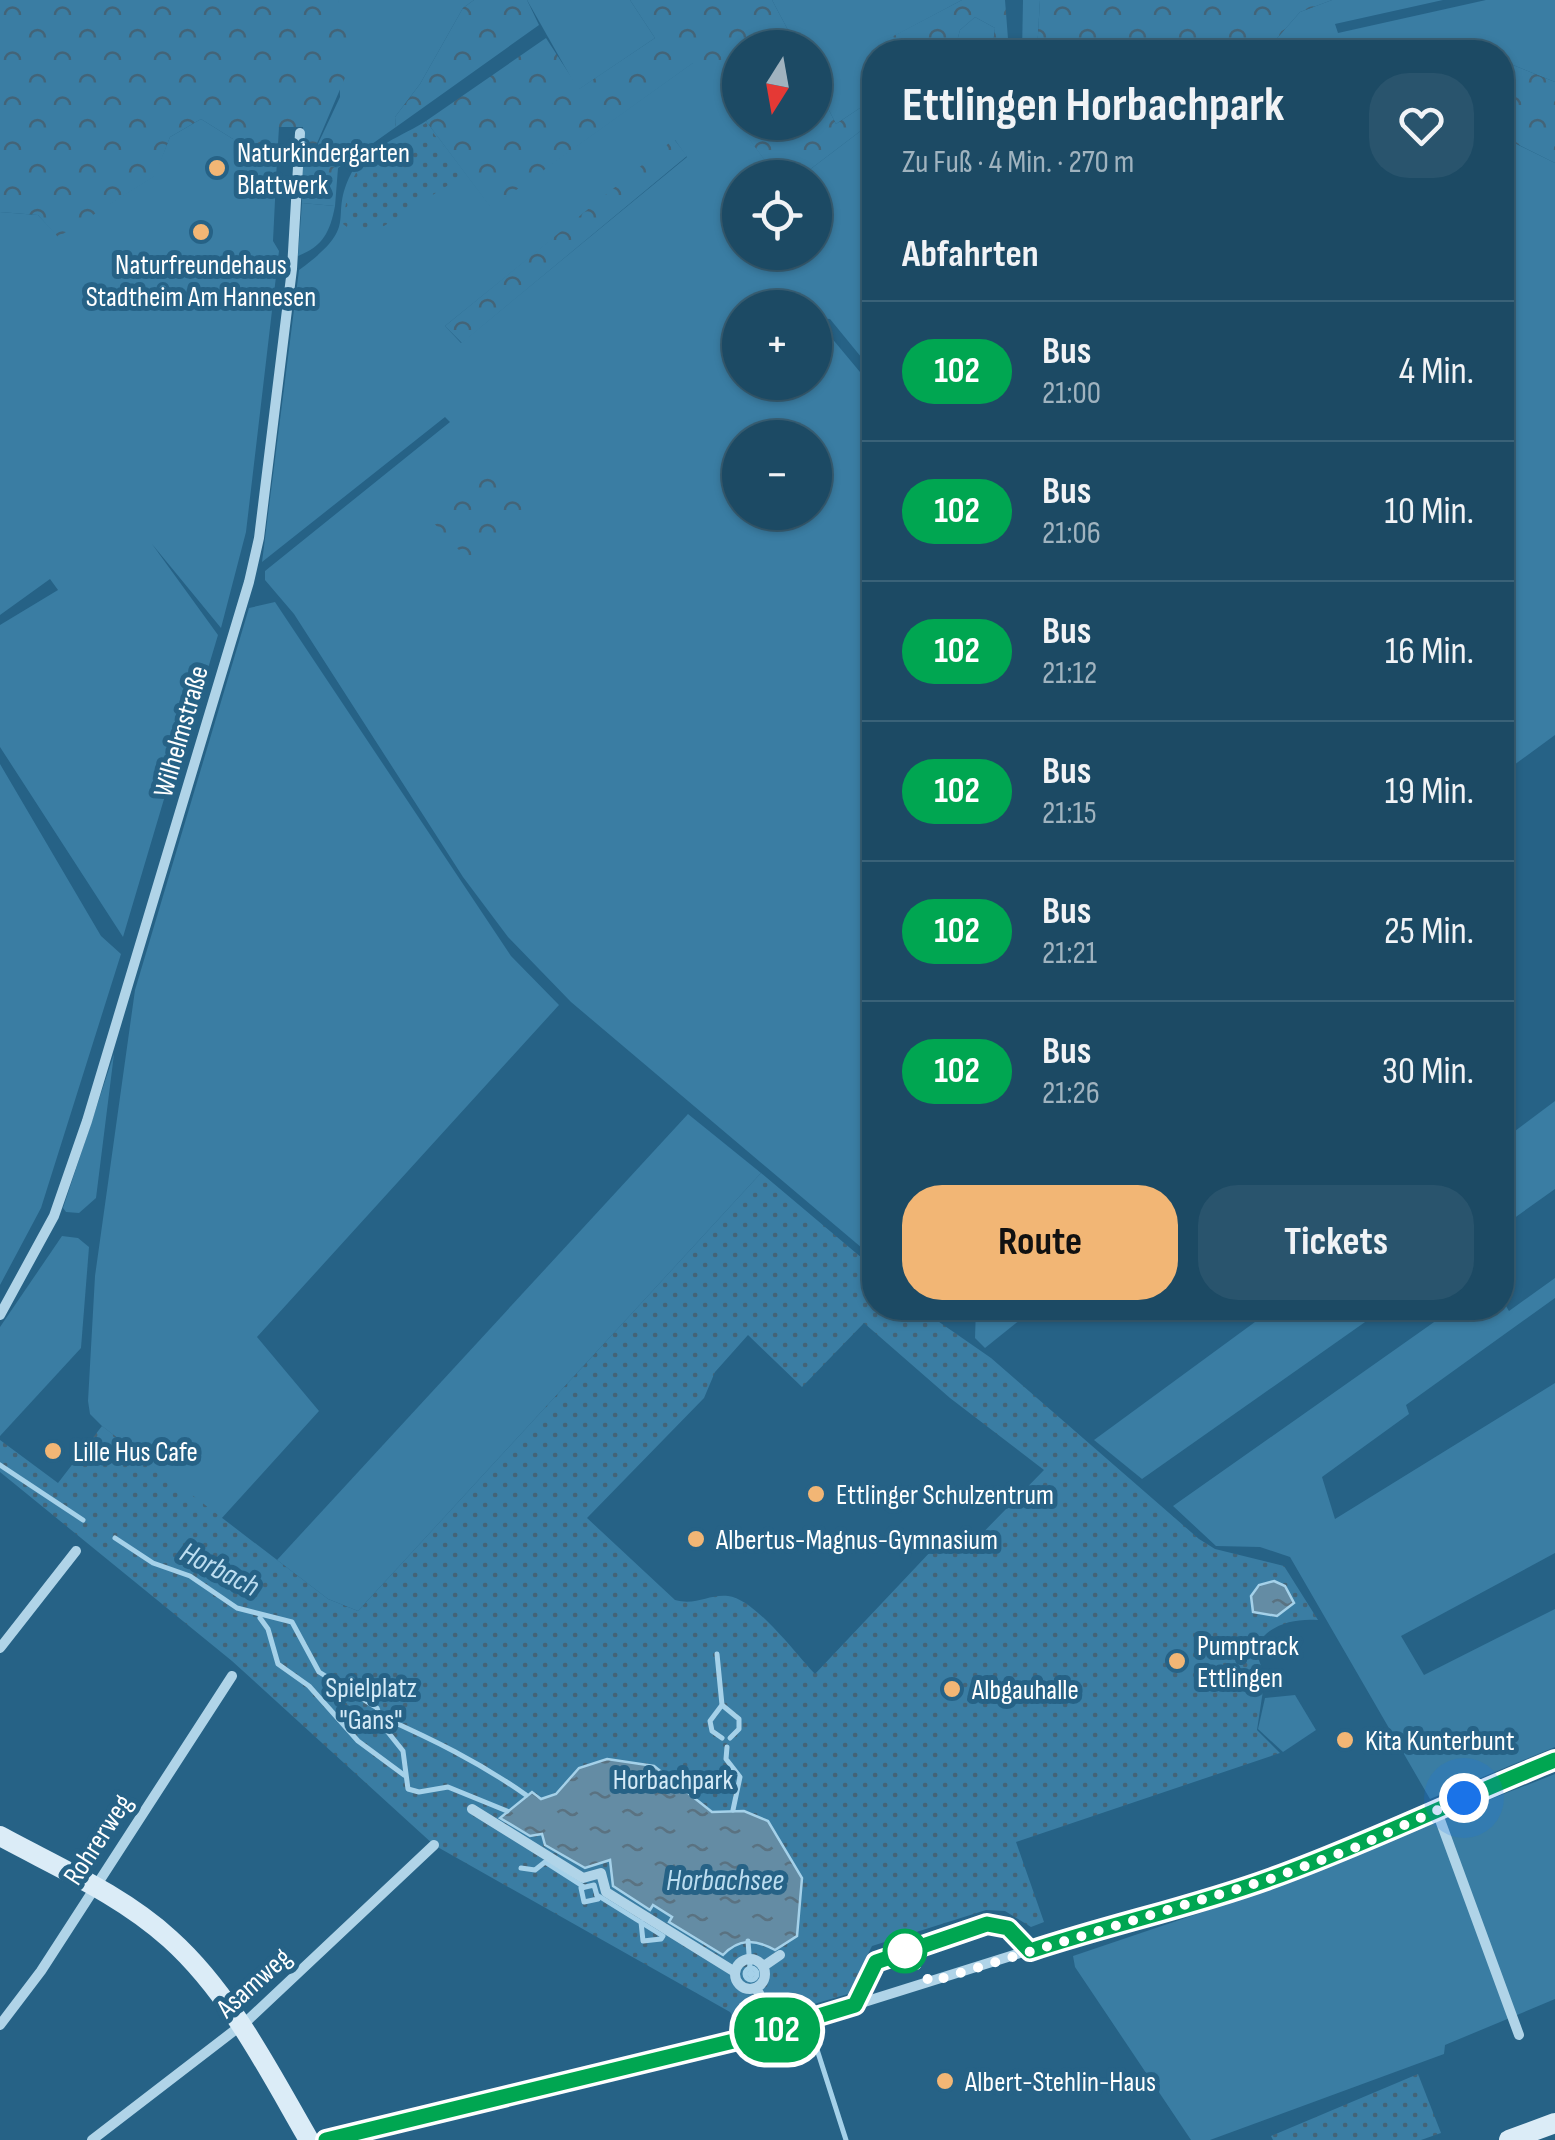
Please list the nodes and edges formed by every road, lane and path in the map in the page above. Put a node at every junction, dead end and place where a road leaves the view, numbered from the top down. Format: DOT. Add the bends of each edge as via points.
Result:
graph roads {
  1 [pos="300,133"];
  2 [pos="0,1315"];
  3 [pos="76,1551"];
  4 [pos="0,1648"];
  5 [pos="232,1676"];
  6 [pos="1555,1760"];
  7 [pos="472,1809"];
  8 [pos="1436,1810"];
  9 [pos="0,1836"];
  10 [pos="434,1845"];
  11 [pos="92,1886"];
  12 [pos="780,1955"];
  13 [pos="764,1966"];
  14 [pos="735,1972"];
  15 [pos="756,1988"];
  16 [pos="768,2010"];
  17 [pos="0,2025"];
  18 [pos="240,2026"];
  19 [pos="1519,2035"];
  20 [pos="1555,2122"];
  21 [pos="92,2140"];
  22 [pos="309,2140"];
  23 [pos="326,2140"];
  24 [pos="1509,2140"];
  1 -- 2 [label="street, Wilhelmstraße" via="292,269 249,582 88,1121 54,1216"];
  3 -- 4 [label="street"];
  5 -- 11 [label="street, Rohrerweg"];
  6 -- 8 [label="street"];
  7 -- 14 [label="street" via="583,1878 601,1873 606,1892"];
  8 -- 19 [label="street"];
  8 -- 23 [label="street" via="1270,1879 775,2030"];
  9 -- 11 [label="street"];
  10 -- 18 [label="street, Asamweg"];
  11 -- 17 [label="street, Rohrerweg"];
  11 -- 18 [label="street" via="167,1936"];
  12 -- 13 [label="street"];
  13 -- 14 [label="street" via="740,1962"];
  13 -- 15 [label="street"];
  14 -- 15 [label="street" via="739,1984"];
  15 -- 16 [label="street"];
  18 -- 21 [label="street, Asamweg"];
  18 -- 22 [label="street"];
  20 -- 24 [label="street"];
}
